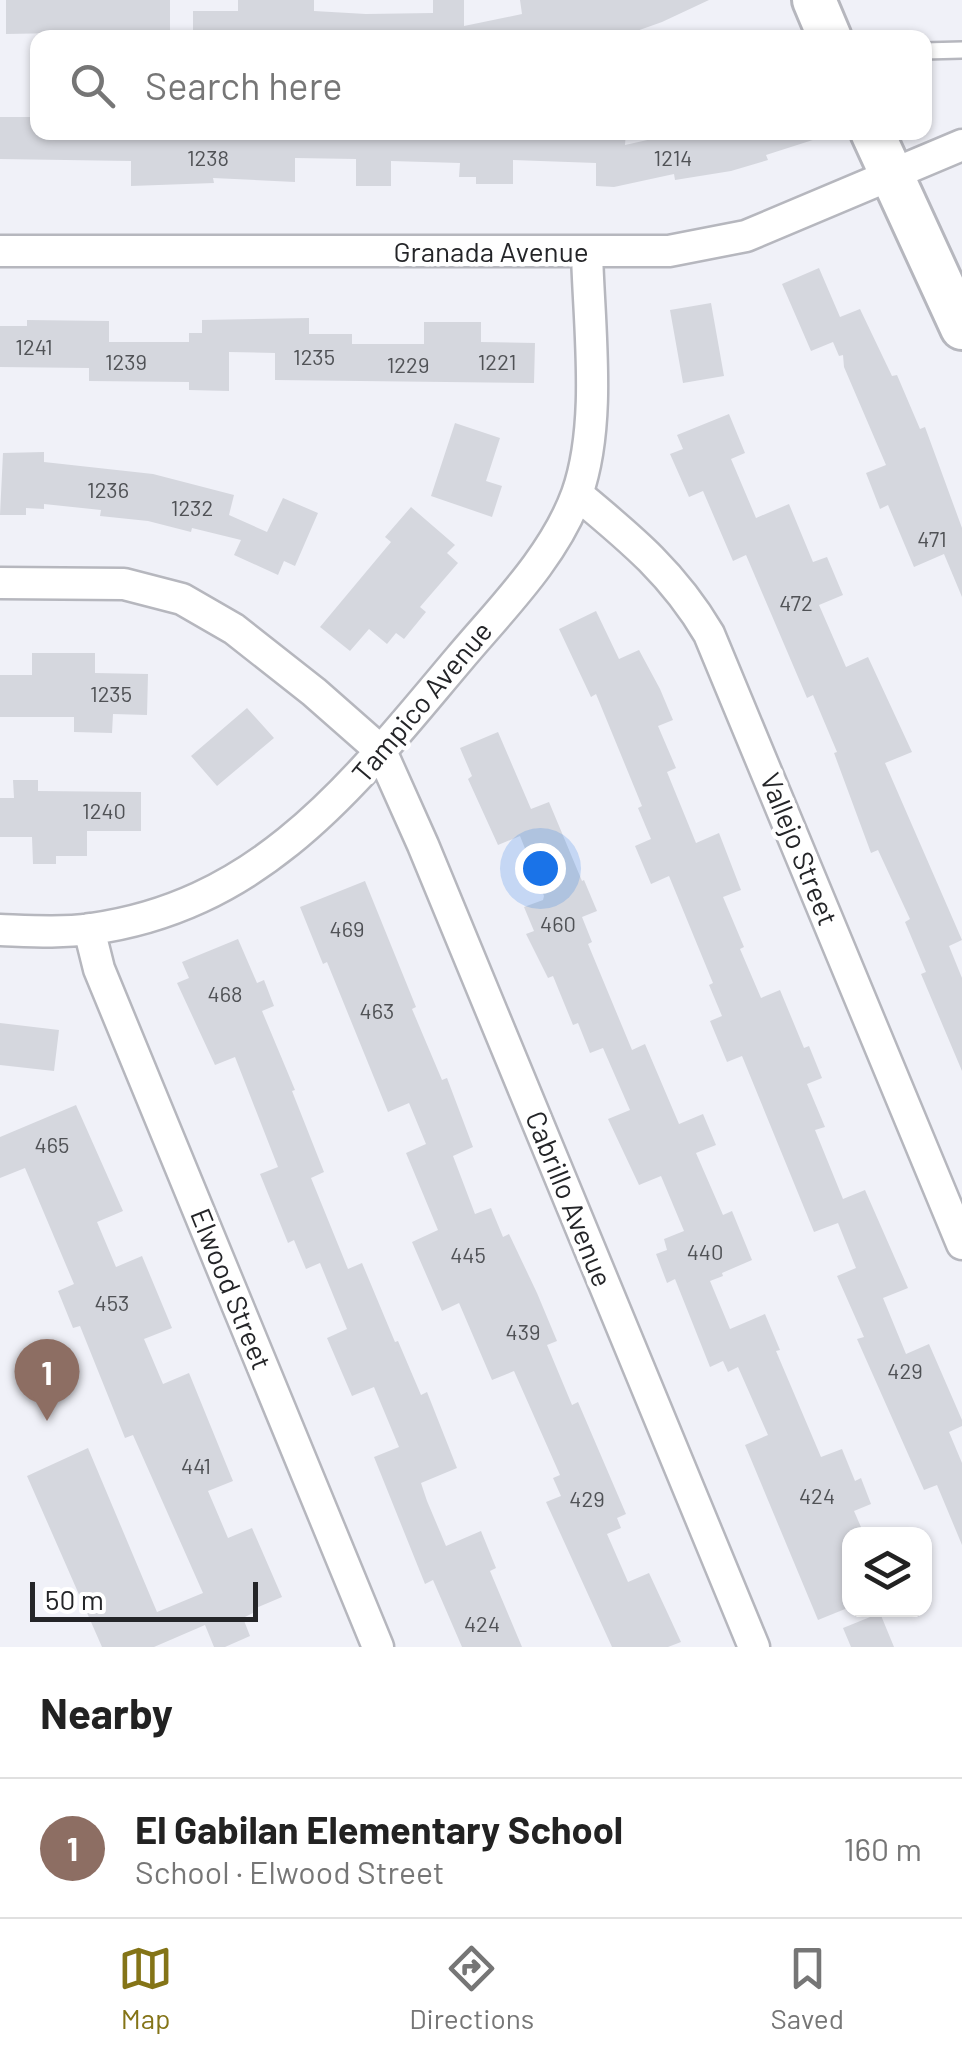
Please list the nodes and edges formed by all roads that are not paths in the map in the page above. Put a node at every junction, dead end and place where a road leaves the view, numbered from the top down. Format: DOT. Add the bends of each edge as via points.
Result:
graph roads {
  1 [pos="814,0"];
  2 [pos="827,30"];
  3 [pos="962,50"];
  4 [pos="932,51"];
  5 [pos="875,140"];
  6 [pos="962,145"];
  7 [pos="891,176"];
  8 [pos="0,251"];
  9 [pos="587,253"];
  10 [pos="962,328"];
  11 [pos="577,494"];
  12 [pos="0,583"];
  13 [pos="381,752"];
  14 [pos="89,929"];
  15 [pos="0,930"];
  16 [pos="962,1244"];
  17 [pos="378,1647"];
  18 [pos="754,1647"];
  1 -- 2 [label="main road"];
  3 -- 4 [label="lane"];
  5 -- 7 [label="main road"];
  6 -- 7 [label="street, Granada Avenue"];
  7 -- 9 [label="street, Granada Avenue" via="746,236 670,251"];
  7 -- 10 [label="main road"];
  8 -- 9 [label="street, Granada Avenue"];
  9 -- 11 [label="street, Tampico Avenue" via="589,428"];
  11 -- 13 [label="street, Tampico Avenue" via="543,557"];
  11 -- 16 [label="street, Vallejo Street" via="650,555 709,634"];
  12 -- 13 [label="street" via="124,584 182,599 234,628"];
  13 -- 14 [label="street, Tampico Avenue" via="304,832 253,868 182,903"];
  13 -- 18 [label="street, Cabrillo Avenue"];
  14 -- 15 [label="street, Tampico Avenue"];
  14 -- 17 [label="street, Elwood Street" via="99,969"];
}
